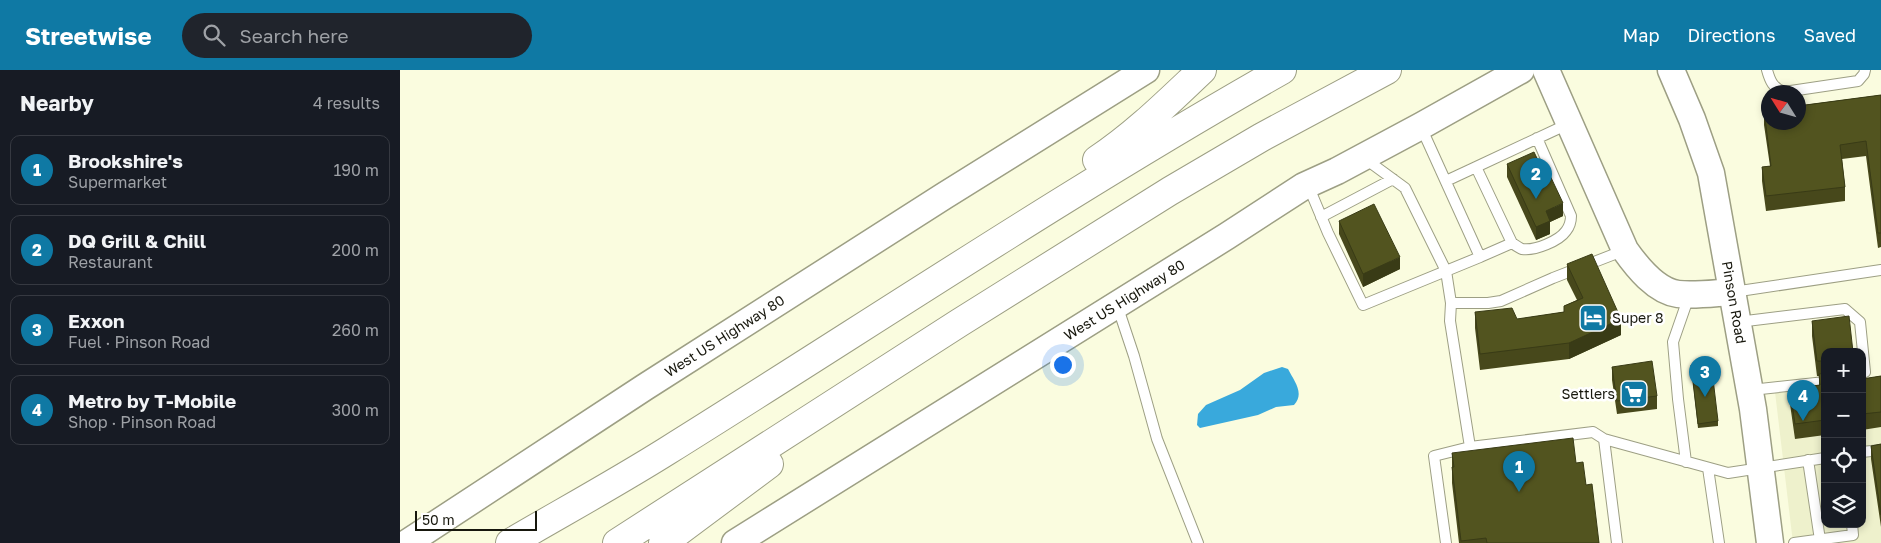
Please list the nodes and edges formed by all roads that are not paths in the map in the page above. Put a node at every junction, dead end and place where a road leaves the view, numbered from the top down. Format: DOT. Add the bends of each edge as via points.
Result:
graph roads {
  1 [pos="1146,70"];
  2 [pos="1202,70"];
  3 [pos="1282,70"];
  4 [pos="1387,70"];
  5 [pos="1521,70"];
  6 [pos="1546,70"];
  7 [pos="1671,70"];
  8 [pos="1767,70"];
  9 [pos="1865,70"];
  10 [pos="1569,124"];
  11 [pos="1421,126"];
  12 [pos="1537,138"];
  13 [pos="1363,157"];
  14 [pos="1476,167"];
  15 [pos="1394,179"];
  16 [pos="1446,181"];
  17 [pos="1308,184"];
  18 [pos="1321,217"];
  19 [pos="1512,243"];
  20 [pos="1625,250"];
  21 [pos="1480,257"];
  22 [pos="967,259"];
  23 [pos="1881,270"];
  24 [pos="1446,271"];
  25 [pos="1732,292"];
  26 [pos="1690,294"];
  27 [pos="1451,303"];
  28 [pos="1117,305"];
  29 [pos="1738,322"];
  30 [pos="959,323"];
  31 [pos="1862,348"];
  32 [pos="1821,382"];
  33 [pos="1749,390"];
  34 [pos="1604,440"];
  35 [pos="1470,447"];
  36 [pos="1881,450"];
  37 [pos="1866,452"];
  38 [pos="1821,458"];
  39 [pos="1808,460"];
  40 [pos="1686,462"];
  41 [pos="1760,467"];
  42 [pos="1708,468"];
  43 [pos="1852,528"];
  44 [pos="1820,540"];
  45 [pos="407,543"];
  46 [pos="510,543"];
  47 [pos="617,543"];
  48 [pos="663,543"];
  49 [pos="735,543"];
  50 [pos="1198,543"];
  51 [pos="1446,543"];
  52 [pos="1617,543"];
  53 [pos="1719,543"];
  54 [pos="1770,543"];
  55 [pos="1794,543"];
  1 -- 45 [label="main road, West US Highway 80" via="645,387"];
  2 -- 22 [label="highway" via="1125,140 1035,201"];
  3 -- 22 [label="highway"];
  4 -- 30 [label="highway" via="1210,167"];
  5 -- 11 [label="main road, West US Highway 80"];
  6 -- 10 [label="main road"];
  7 -- 25 [label="main road, Pinson Road" via="1711,173"];
  8 -- 9 [label="lane" via="1776,89 1784,92 1858,81"];
  10 -- 12 [label="lane"];
  10 -- 20 [label="main road"];
  11 -- 13 [label="main road, West US Highway 80"];
  11 -- 16 [label="lane"];
  12 -- 14 [label="lane"];
  12 -- 19 [label="lane" via="1571,216 1570,224 1557,239 1531,249 1521,249"];
  13 -- 15 [label="lane"];
  13 -- 17 [label="main road, West US Highway 80"];
  14 -- 16 [label="lane"];
  14 -- 19 [label="lane"];
  15 -- 18 [label="lane"];
  15 -- 24 [label="lane" via="1405,188"];
  16 -- 21 [label="lane"];
  17 -- 18 [label="lane"];
  17 -- 28 [label="main road, West US Highway 80"];
  18 -- 24 [label="lane" via="1363,305"];
  19 -- 21 [label="lane"];
  20 -- 26 [label="main road" via="1635,265 1652,280 1677,294"];
  20 -- 27 [label="lane" via="1501,301"];
  21 -- 24 [label="lane"];
  22 -- 46 [label="highway" via="665,452"];
  23 -- 25 [label="lane"];
  24 -- 27 [label="lane"];
  25 -- 26 [label="main road"];
  25 -- 29 [label="main road, Pinson Road"];
  26 -- 40 [label="lane" via="1673,342"];
  27 -- 35 [label="lane" via="1450,321"];
  28 -- 49 [label="main road, West US Highway 80"];
  28 -- 50 [label="lane" via="1157,439"];
  29 -- 31 [label="lane" via="1845,309 1860,322"];
  29 -- 33 [label="main road, Pinson Road"];
  30 -- 47 [label="highway"];
  30 -- 48 [label="highway"];
  32 -- 33 [label="lane"];
  33 -- 41 [label="main road, Pinson Road"];
  34 -- 35 [label="lane" via="1593,432"];
  34 -- 40 [label="lane"];
  34 -- 52 [label="lane"];
  35 -- 51 [label="lane" via="1434,456"];
  36 -- 37 [label="lane"];
  38 -- 39 [label="lane"];
  39 -- 41 [label="lane"];
  39 -- 44 [label="lane"];
  40 -- 42 [label="lane"];
  41 -- 42 [label="lane" via="1728,473"];
  41 -- 54 [label="main road, Pinson Road"];
  42 -- 53 [label="lane"];
  43 -- 44 [label="lane" via="1853,535"];
  44 -- 55 [label="lane"];
}
